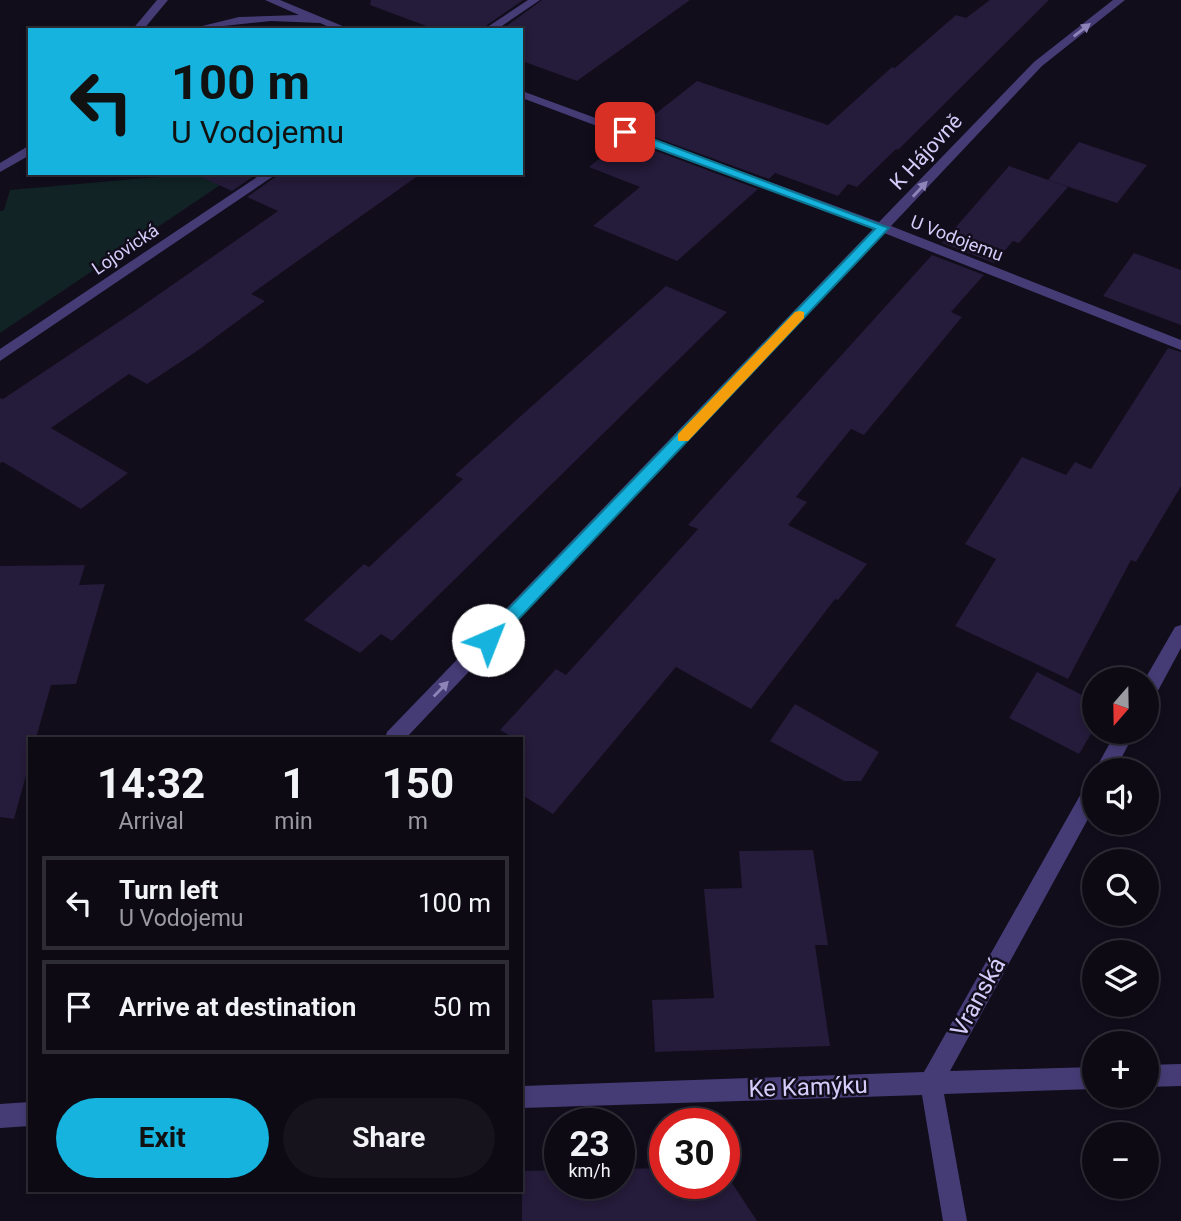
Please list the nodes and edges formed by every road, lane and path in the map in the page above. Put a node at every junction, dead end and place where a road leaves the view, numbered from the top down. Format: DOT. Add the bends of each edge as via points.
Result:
graph roads {
  1 [pos="163,0"];
  2 [pos="270,0"];
  3 [pos="535,0"];
  4 [pos="1120,0"];
  5 [pos="320,20"];
  6 [pos="139,28"];
  7 [pos="197,28"];
  8 [pos="342,28"];
  9 [pos="491,28"];
  10 [pos="523,94"];
  11 [pos="28,150"];
  12 [pos="0,168"];
  13 [pos="269,175"];
  14 [pos="883,228"];
  15 [pos="1181,345"];
  16 [pos="0,356"];
  17 [pos="1181,632"];
  18 [pos="1159,672"];
  19 [pos="395,737"];
  20 [pos="1082,811"];
  21 [pos="1181,1075"];
  22 [pos="1159,1076"];
  23 [pos="1082,1078"];
  24 [pos="931,1083"];
  25 [pos="523,1097"];
  26 [pos="28,1114"];
  27 [pos="0,1116"];
  28 [pos="955,1221"];
  1 -- 6 [label="street"];
  2 -- 5 [label="street"];
  3 -- 9 [label="street"];
  14 -- 4 [label="street, K Hájovně, one-way" via="1038,64"];
  5 -- 7 [label="street" via="260,17"];
  5 -- 8 [label="street"];
  10 -- 14 [label="street, U Vodojemu"];
  11 -- 12 [label="street"];
  13 -- 16 [label="street, Lojovická"];
  14 -- 15 [label="street, U Vodojemu"];
  19 -- 14 [label="street, K Hájovně, one-way"];
  17 -- 18 [label="street"];
  20 -- 24 [label="street, Vranská"];
  21 -- 22 [label="street"];
  23 -- 24 [label="street, Ke Kamýku"];
  24 -- 25 [label="street, Ke Kamýku"];
  24 -- 28 [label="street"];
  26 -- 27 [label="street"];
}
